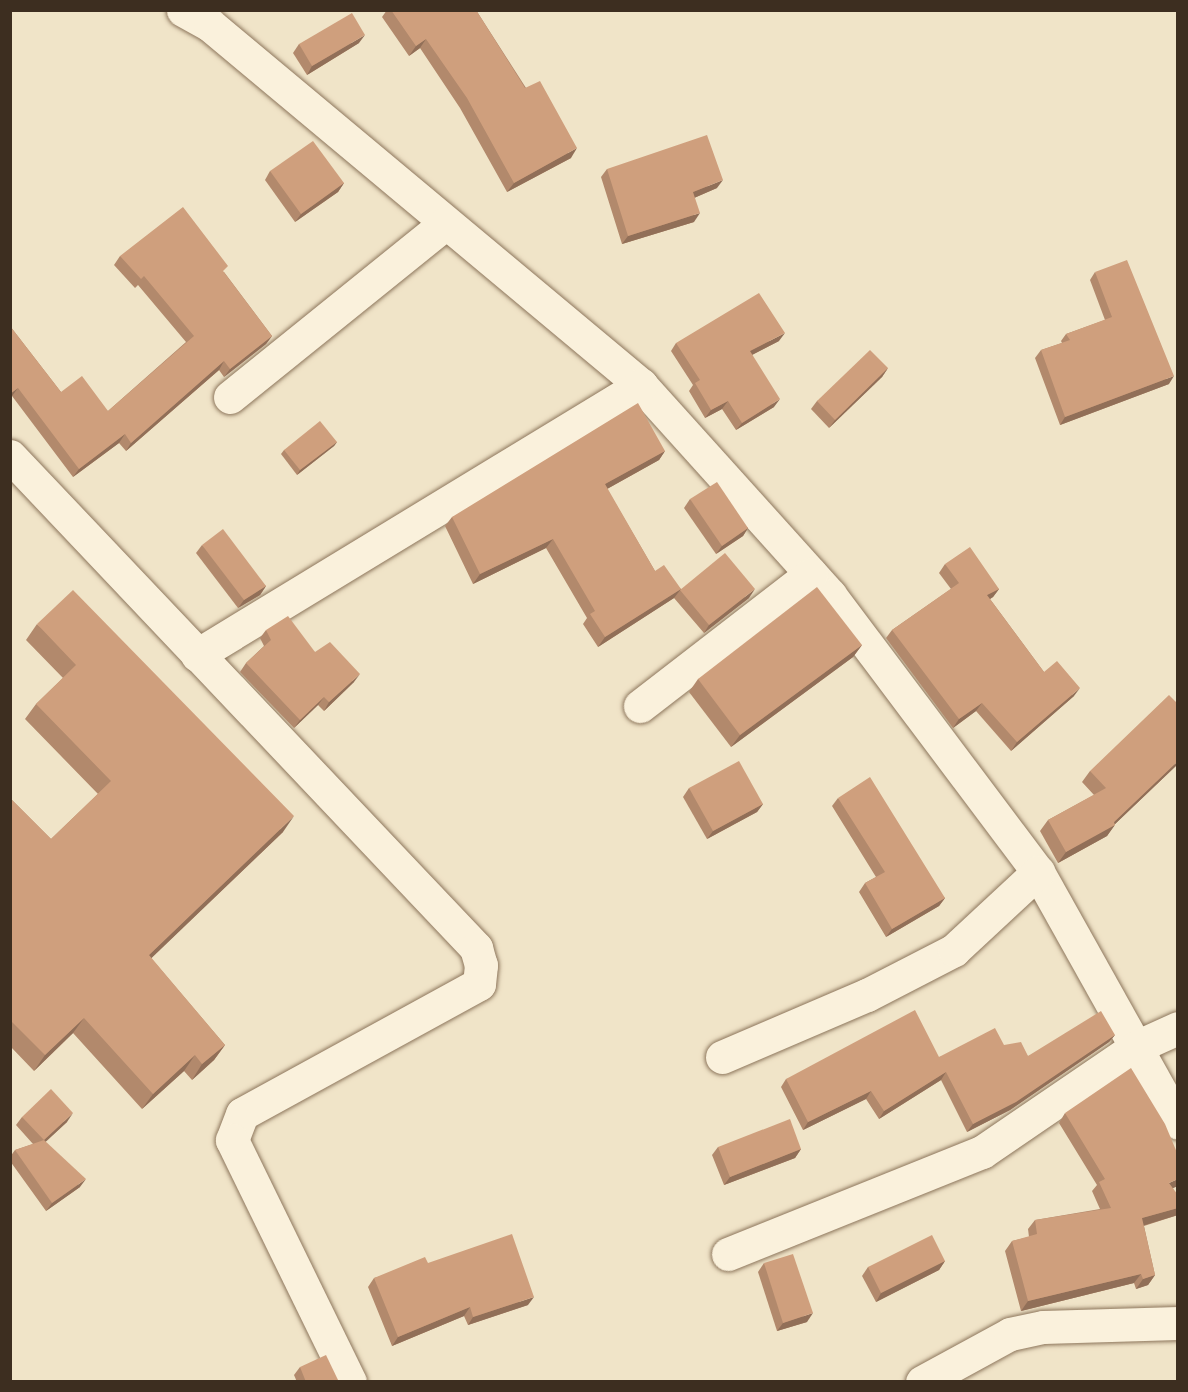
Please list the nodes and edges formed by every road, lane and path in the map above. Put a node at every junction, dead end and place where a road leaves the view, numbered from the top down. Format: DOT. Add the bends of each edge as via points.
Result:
graph roads {
  1 [pos="187,11"];
  2 [pos="446,223"];
  3 [pos="642,385"];
  4 [pos="230,397"];
  5 [pos="10,456"];
  6 [pos="811,574"];
  7 [pos="197,655"];
  8 [pos="640,706"];
  9 [pos="1038,872"];
  10 [pos="1178,1028"];
  11 [pos="1136,1047"];
  12 [pos="722,1057"];
  13 [pos="1178,1123"];
  14 [pos="728,1254"];
  15 [pos="1178,1323"];
  16 [pos="350,1382"];
  17 [pos="922,1382"];
  1 -- 2 [label="street" via="210,25"];
  2 -- 3 [label="street"];
  2 -- 4 [label="street"];
  3 -- 6 [label="street"];
  3 -- 7 [label="street"];
  5 -- 7 [label="street"];
  6 -- 8 [label="street"];
  6 -- 9 [label="street"];
  7 -- 16 [label="street" via="463,931 476,948 481,965 479,984 242,1114 232,1140"];
  9 -- 11 [label="street"];
  9 -- 12 [label="street" via="954,950 867,995"];
  10 -- 11 [label="street"];
  11 -- 13 [label="street"];
  11 -- 14 [label="street" via="982,1152"];
  15 -- 17 [label="street" via="1042,1327 1010,1334"];
}
